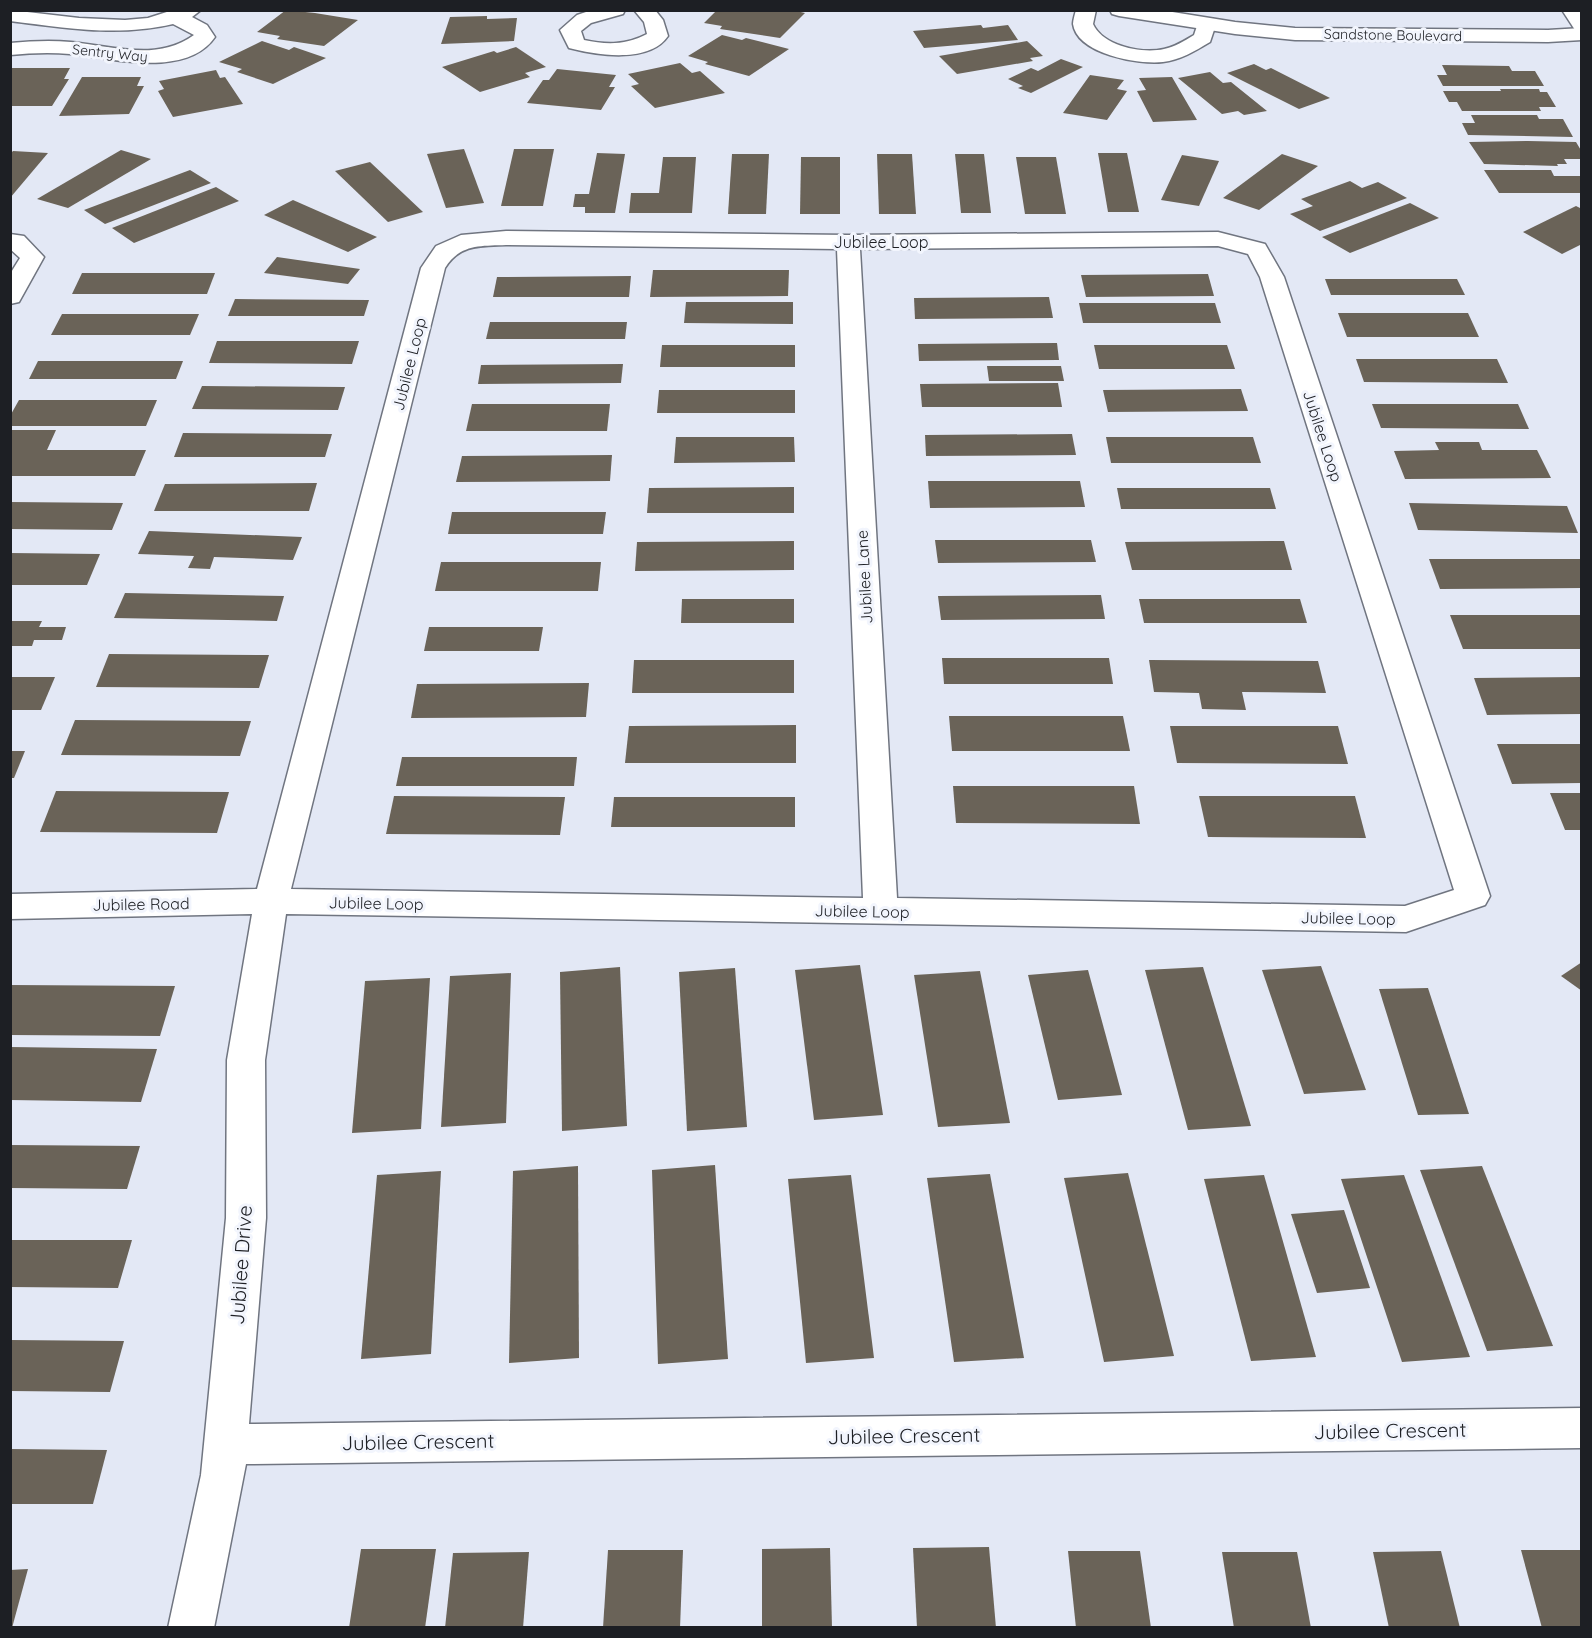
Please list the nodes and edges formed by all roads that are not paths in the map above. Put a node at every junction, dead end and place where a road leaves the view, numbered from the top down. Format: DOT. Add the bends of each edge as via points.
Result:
graph roads {
  1 [pos="616,10"];
  2 [pos="643,10"];
  3 [pos="1086,10"];
  4 [pos="1571,10"];
  5 [pos="1131,11"];
  6 [pos="184,14"];
  7 [pos="10,15"];
  8 [pos="1206,24"];
  9 [pos="1581,26"];
  10 [pos="1581,34"];
  11 [pos="10,49"];
  12 [pos="13,241"];
  13 [pos="848,242"];
  14 [pos="10,297"];
  15 [pos="271,901"];
  16 [pos="10,907"];
  17 [pos="881,912"];
  18 [pos="1581,1428"];
  19 [pos="227,1444"];
  20 [pos="190,1628"];
  1 -- 2 [label="street" via="584,19 570,30 576,44 607,52 641,47 658,36 653,20"];
  3 -- 8 [label="street" via="1083,24 1088,34 1116,51 1138,55 1161,56 1180,51 1203,38"];
  4 -- 9 [label="street"];
  5 -- 8 [label="street, Sandstone Boulevard"];
  6 -- 7 [label="street, Sentry Way" via="134,26 110,27"];
  6 -- 11 [label="street, Sentry Way" via="205,37 164,57 78,49"];
  8 -- 10 [label="street, Sandstone Boulevard" via="1317,34"];
  12 -- 14 [label="street" via="32,257"];
  13 -- 15 [label="street, Jubilee Loop" via="506,238 469,240 444,251 433,268"];
  13 -- 17 [label="street, Jubilee Lane"];
  13 -- 17 [label="street, Jubilee Loop" via="1218,239 1257,249 1272,277 1473,896 1406,919"];
  15 -- 16 [label="street, Jubilee Road"];
  15 -- 17 [label="street, Jubilee Loop"];
  15 -- 19 [label="street, Jubilee Drive" via="246,1060 246,1218"];
  18 -- 19 [label="street, Jubilee Crescent"];
  19 -- 20 [label="street, Jubilee Drive"];
}
